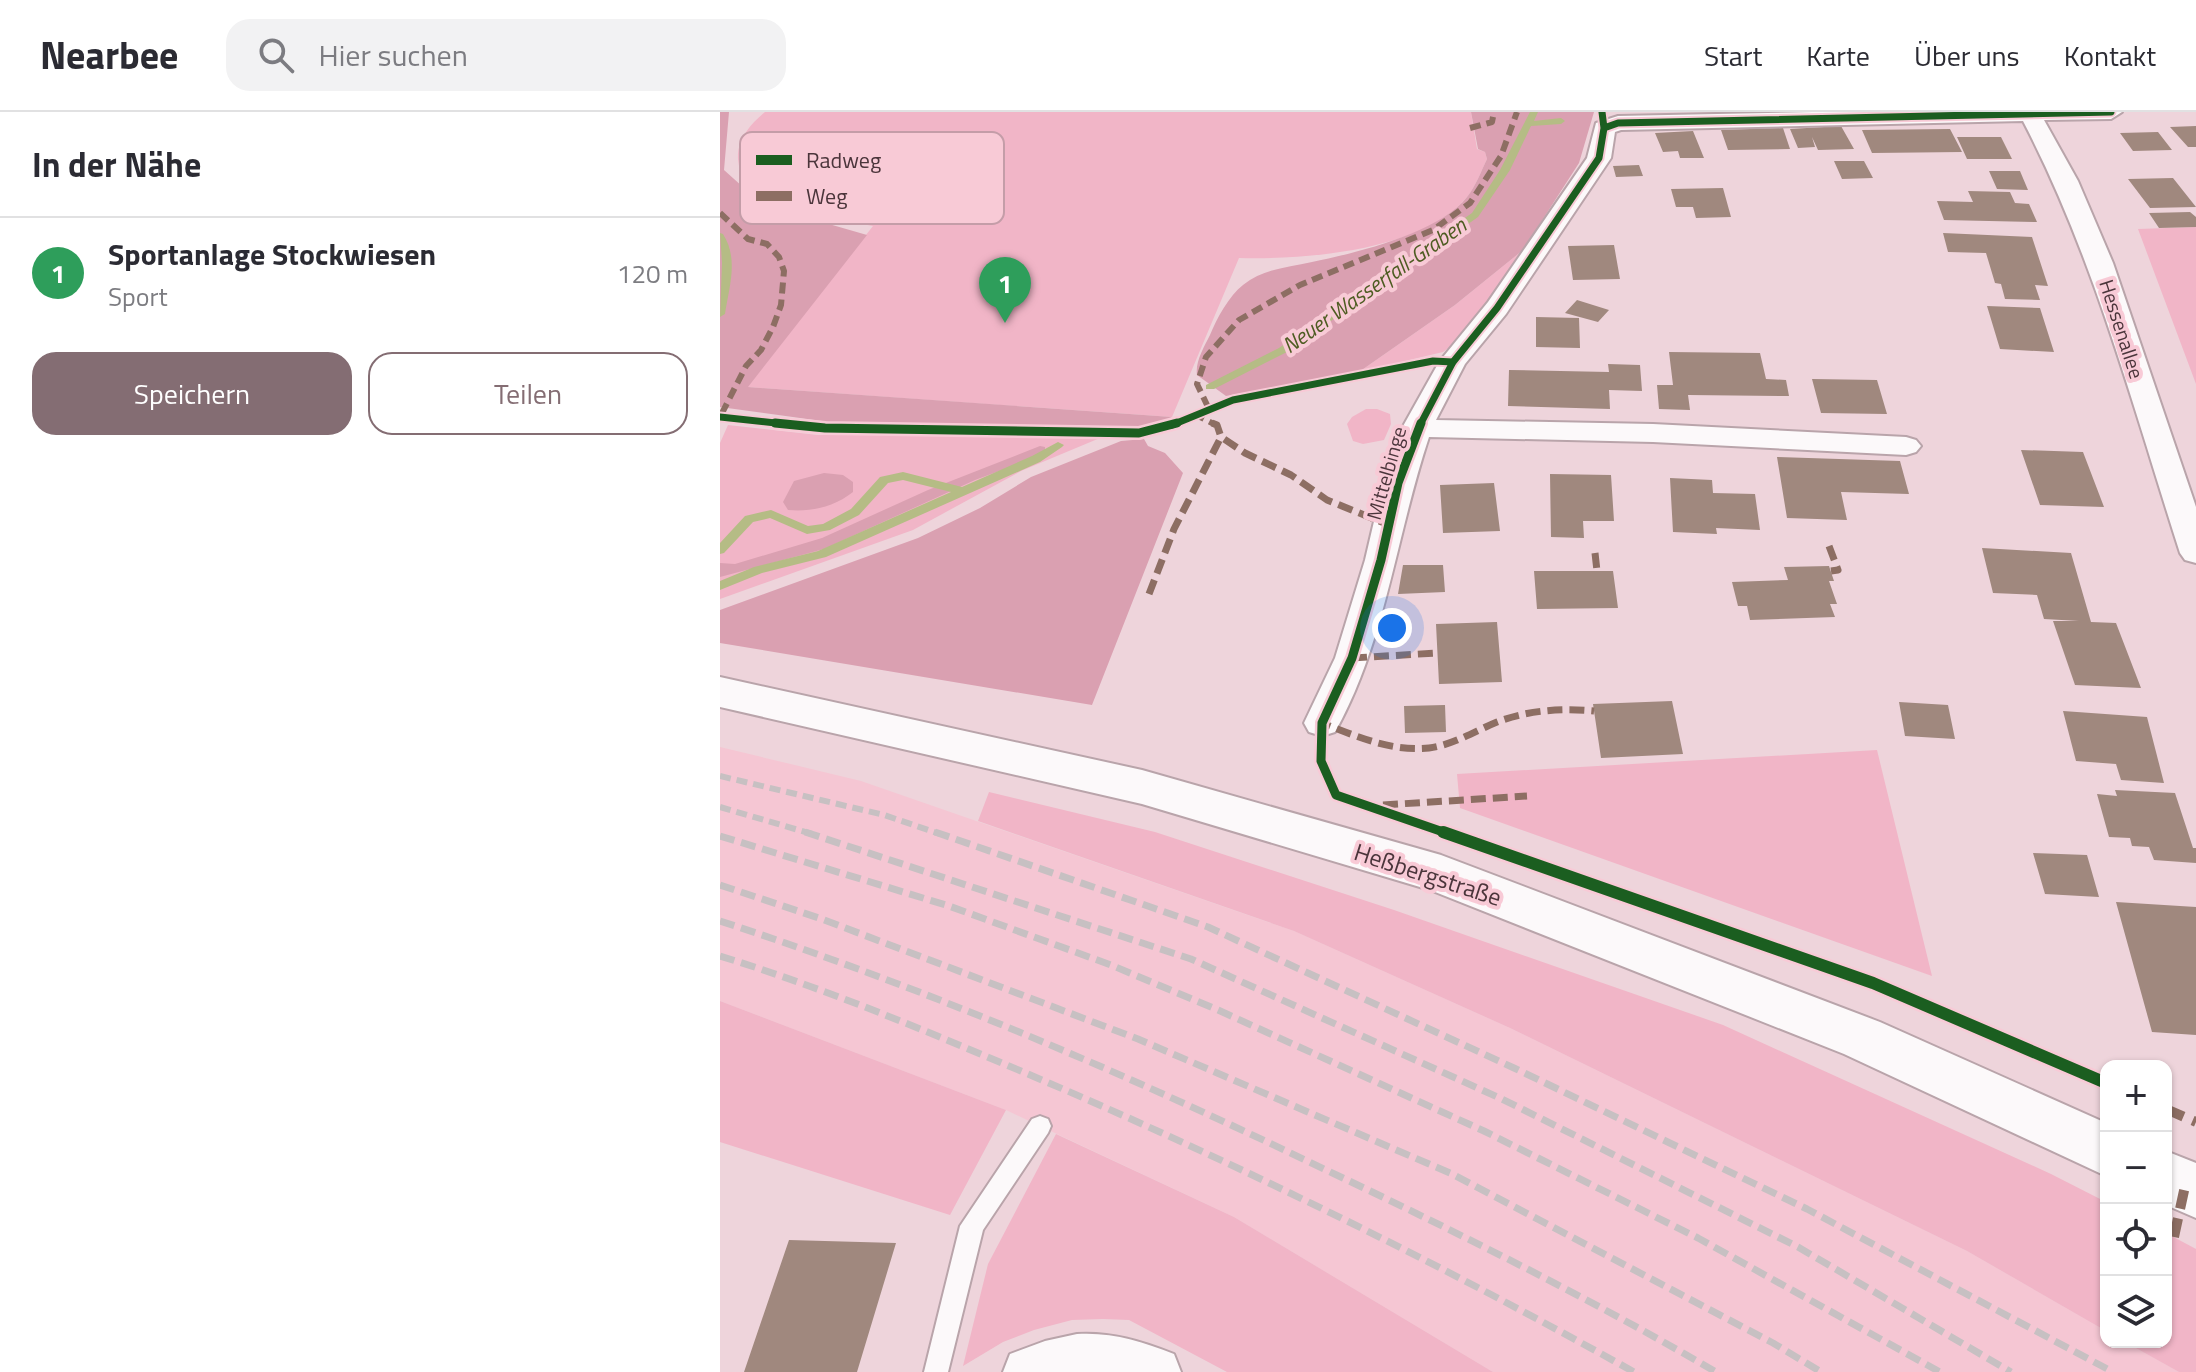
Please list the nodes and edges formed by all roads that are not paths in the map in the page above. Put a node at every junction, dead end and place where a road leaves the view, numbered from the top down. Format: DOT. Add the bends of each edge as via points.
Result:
graph roads {
  1 [pos="2111,112"];
  2 [pos="2029,113"];
  3 [pos="1417,428"];
  4 [pos="1906,446"];
  5 [pos="2196,553"];
  6 [pos="720,692"];
  7 [pos="1322,723"];
  8 [pos="1040,1126"];
  9 [pos="2100,1147"];
  10 [pos="2172,1180"];
  11 [pos="2196,1191"];
  12 [pos="1040,1368"];
  13 [pos="936,1372"];
  14 [pos="1156,1372"];
  1 -- 2 [label="street"];
  2 -- 3 [label="street, Mittelbinge" via="1618,123 1604,128 1599,158 1497,308 1453,362"];
  2 -- 5 [label="street, Hessenallee" via="2066,181 2100,263"];
  3 -- 4 [label="street, Mittelbinge"];
  3 -- 7 [label="street, Mittelbinge" via="1352,658"];
  6 -- 9 [label="main road, Heßbergstraße" via="1142,787 1441,874 1862,1038"];
  8 -- 13 [label="lane" via="972,1226"];
  10 -- 11 [label="main road"];
  12 -- 14 [label="street" via="1090,1356"];
}
